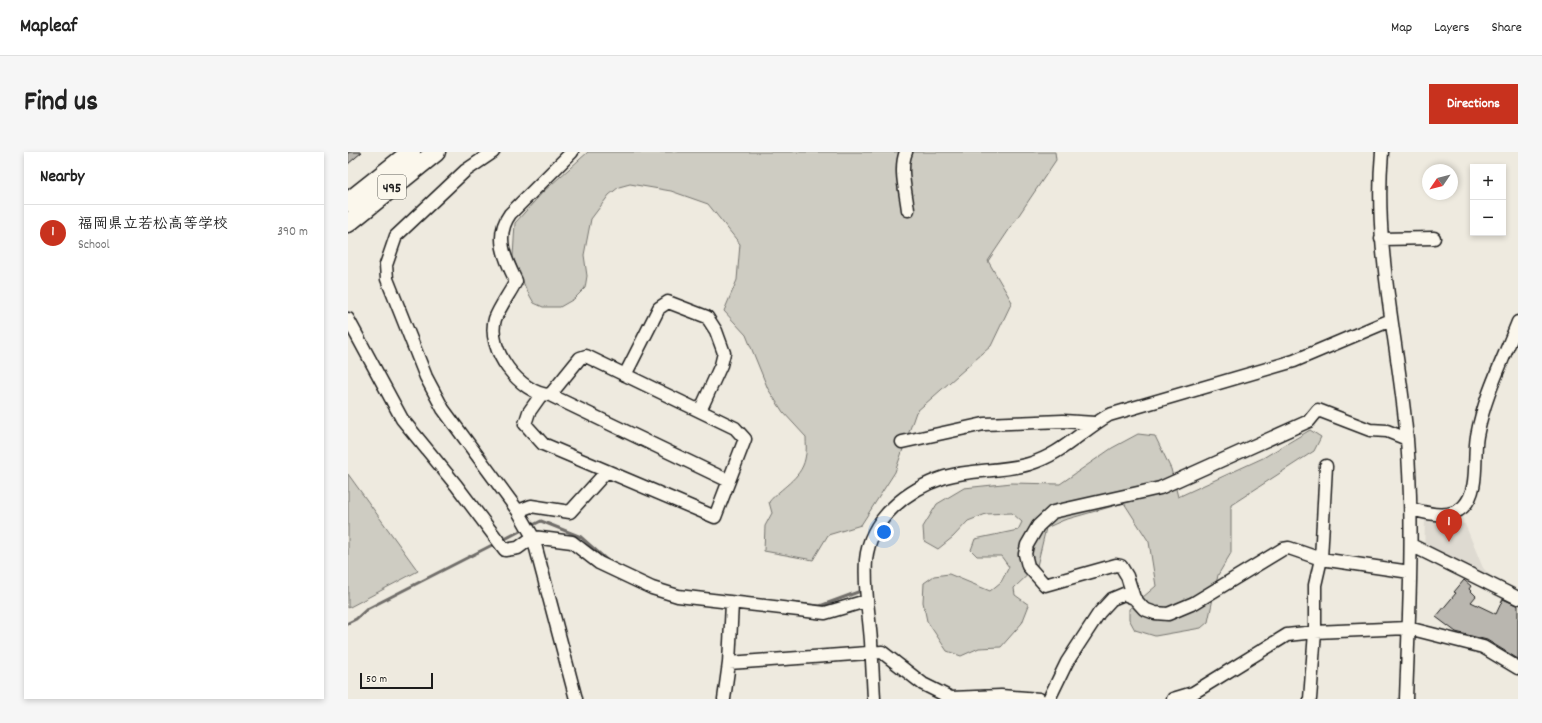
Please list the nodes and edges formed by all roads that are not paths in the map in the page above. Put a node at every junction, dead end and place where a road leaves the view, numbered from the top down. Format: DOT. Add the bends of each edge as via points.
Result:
graph roads {
  1 [pos="411,152"];
  2 [pos="436,152"];
  3 [pos="493,152"];
  4 [pos="572,152"];
  5 [pos="906,152"];
  6 [pos="1382,152"];
  7 [pos="348,202"];
  8 [pos="908,210"];
  9 [pos="348,223"];
  10 [pos="1434,238"];
  11 [pos="1381,239"];
  12 [pos="348,319"];
  13 [pos="1391,320"];
  14 [pos="1518,322"];
  15 [pos="625,374"];
  16 [pos="545,395"];
  17 [pos="700,411"];
  18 [pos="1095,423"];
  19 [pos="1407,439"];
  20 [pos="902,442"];
  21 [pos="1326,466"];
  22 [pos="607,471"];
  23 [pos="729,481"];
  24 [pos="1411,509"];
  25 [pos="521,516"];
  26 [pos="534,536"];
  27 [pos="1411,545"];
  28 [pos="1321,559"];
  29 [pos="1410,572"];
  30 [pos="1134,598"];
  31 [pos="1518,598"];
  32 [pos="866,601"];
  33 [pos="732,603"];
  34 [pos="1408,628"];
  35 [pos="1315,632"];
  36 [pos="871,654"];
  37 [pos="729,664"];
  38 [pos="1518,668"];
  39 [pos="1190,696"];
  40 [pos="576,699"];
  41 [pos="724,699"];
  42 [pos="874,699"];
  43 [pos="1039,699"];
  44 [pos="1049,699"];
  45 [pos="1173,699"];
  46 [pos="1310,699"];
  47 [pos="1406,699"];
  1 -- 7 [label="highway, 495"];
  2 -- 9 [label="highway, 495"];
  3 -- 25 [label="street" via="465,171 396,236 386,265 387,280 420,363 443,409"];
  4 -- 16 [label="street" via="510,214 504,222 501,240 507,264 516,281 495,319 493,336 510,371 521,383"];
  5 -- 8 [label="street" via="903,158"];
  6 -- 11 [label="street" via="1379,204"];
  10 -- 11 [label="street"];
  11 -- 13 [label="street"];
  12 -- 26 [label="street" via="402,418 505,550 518,548"];
  13 -- 18 [label="street" via="1294,361 1109,416"];
  13 -- 19 [label="street"];
  14 -- 24 [label="street" via="1484,406 1476,437 1472,494 1463,507 1451,514 1427,514"];
  15 -- 16 [label="street" via="586,356 580,358"];
  15 -- 17 [label="street"];
  15 -- 17 [label="street" via="660,308 668,302 707,317 716,331 724,353"];
  16 -- 22 [label="street" via="529,412 525,424 543,444"];
  16 -- 23 [label="street"];
  17 -- 23 [label="street" via="735,428 745,439"];
  18 -- 20 [label="street" via="1062,421 984,424"];
  18 -- 32 [label="street" via="1083,435 1058,452 1029,464 946,477 918,488 898,502 881,521 866,559"];
  19 -- 24 [label="street"];
  19 -- 30 [label="street" via="1388,431 1370,430 1318,410 1309,421 1160,488 1053,512 1038,526 1025,554 1028,566 1044,585 1116,565 1121,566 1127,576"];
  21 -- 28 [label="street"];
  22 -- 23 [label="street" via="714,517"];
  22 -- 25 [label="street" via="570,512 531,506"];
  24 -- 27 [label="street"];
  25 -- 26 [label="street"];
  26 -- 33 [label="street" via="572,542 599,563 652,588 678,596"];
  26 -- 40 [label="street"];
  27 -- 29 [label="street"];
  27 -- 31 [label="street"];
  28 -- 29 [label="street"];
  28 -- 30 [label="street" via="1289,548 1283,549 1194,603 1168,614 1144,609"];
  28 -- 35 [label="street" via="1315,585"];
  29 -- 34 [label="street"];
  30 -- 44 [label="street" via="1124,594 1112,599 1098,613 1067,662"];
  32 -- 33 [label="street" via="825,613"];
  32 -- 36 [label="street"];
  33 -- 37 [label="street"];
  34 -- 35 [label="street"];
  34 -- 38 [label="street" via="1483,647"];
  34 -- 47 [label="street"];
  35 -- 39 [label="street" via="1287,635"];
  35 -- 46 [label="street"];
  36 -- 37 [label="street"];
  36 -- 42 [label="street"];
  36 -- 43 [label="street" via="882,652 923,684 951,698 1001,696"];
  37 -- 41 [label="street"];
  39 -- 45 [label="street"];
}
